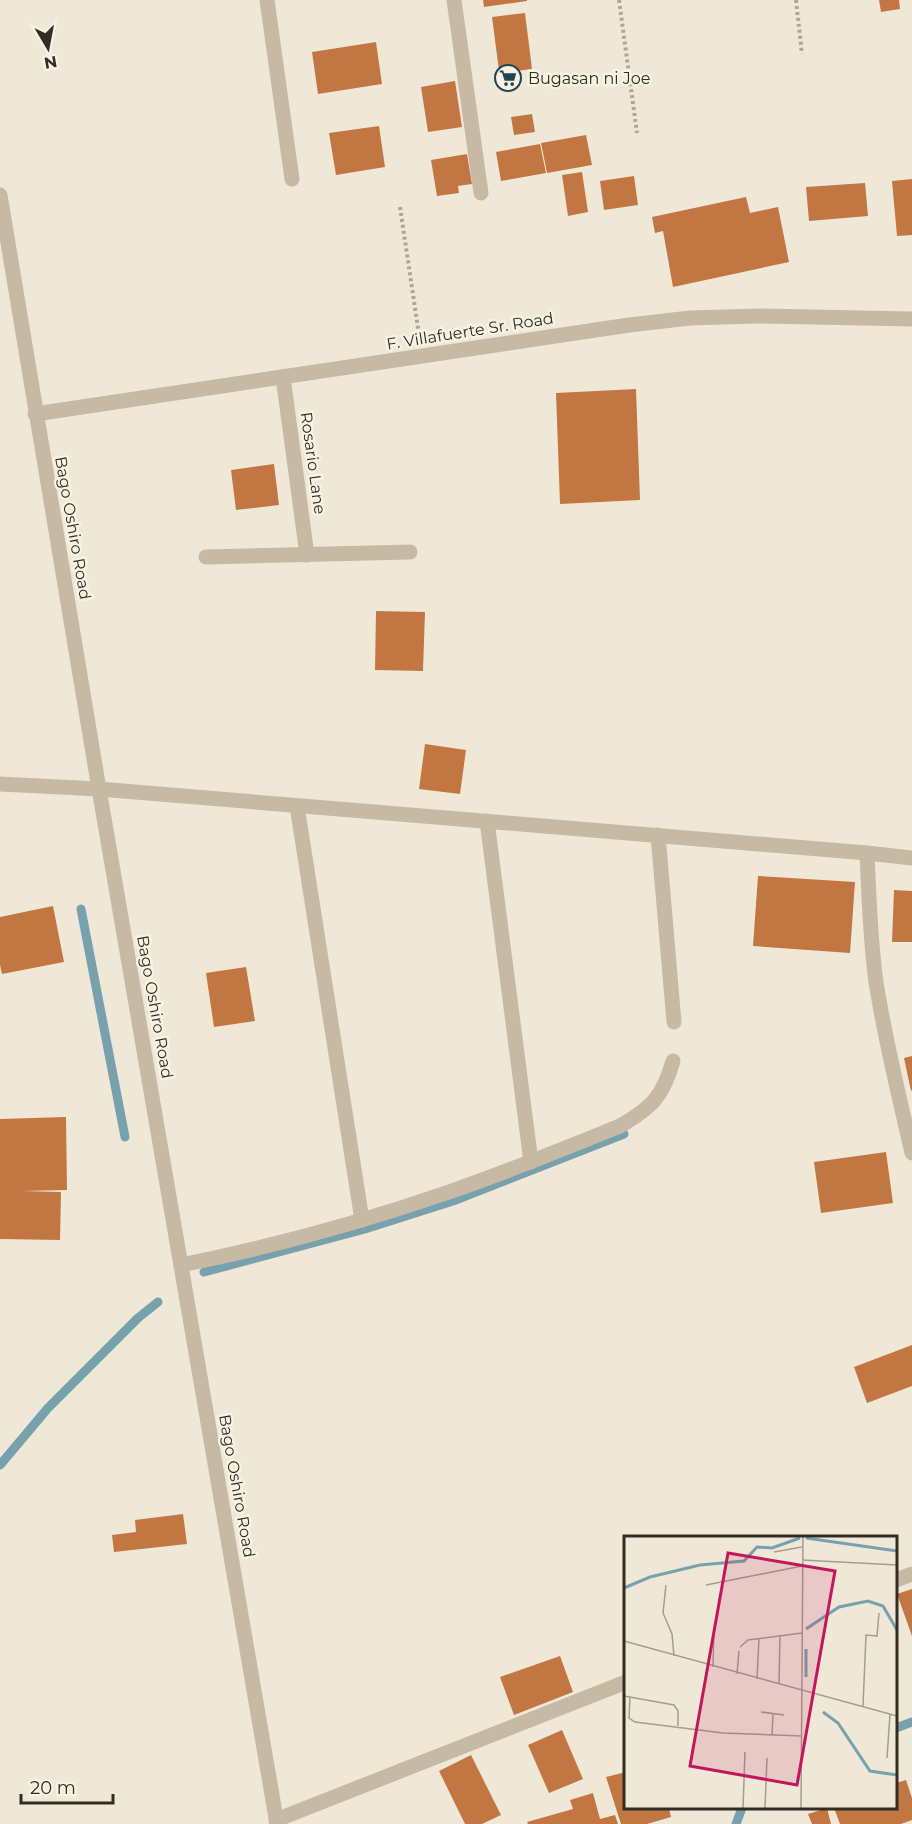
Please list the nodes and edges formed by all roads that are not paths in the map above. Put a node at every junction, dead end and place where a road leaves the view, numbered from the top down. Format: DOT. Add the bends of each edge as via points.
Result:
graph roads {
  1 [pos="267,0"];
  2 [pos="454,0"];
  3 [pos="292,179"];
  4 [pos="481,193"];
  5 [pos="0,195"];
  6 [pos="912,320"];
  7 [pos="283,377"];
  8 [pos="35,414"];
  9 [pos="410,552"];
  10 [pos="307,555"];
  11 [pos="206,557"];
  12 [pos="0,784"];
  13 [pos="99,789"];
  14 [pos="297,806"];
  15 [pos="487,821"];
  16 [pos="658,835"];
  17 [pos="867,853"];
  18 [pos="912,858"];
  19 [pos="674,1022"];
  20 [pos="673,1061"];
  21 [pos="912,1154"];
  22 [pos="531,1162"];
  23 [pos="362,1220"];
  24 [pos="181,1265"];
  25 [pos="912,1574"];
  26 [pos="897,1580"];
  27 [pos="624,1683"];
  28 [pos="277,1822"];
  1 -- 3 [label="street"];
  2 -- 4 [label="street"];
  5 -- 8 [label="street, Bago Oshiro Road"];
  6 -- 7 [label="street, F. Villafuerte Sr. Road" via="690,318"];
  7 -- 8 [label="street, F. Villafuerte Sr. Road"];
  7 -- 10 [label="street, Rosario Lane"];
  8 -- 13 [label="street, Bago Oshiro Road"];
  9 -- 10 [label="street"];
  10 -- 11 [label="street"];
  12 -- 13 [label="street"];
  13 -- 14 [label="street"];
  13 -- 24 [label="street, Bago Oshiro Road"];
  14 -- 15 [label="street"];
  14 -- 23 [label="street"];
  15 -- 16 [label="street"];
  15 -- 22 [label="street"];
  16 -- 17 [label="street"];
  16 -- 19 [label="street"];
  17 -- 18 [label="street"];
  17 -- 21 [label="street" via="876,979"];
  20 -- 22 [label="street" via="667,1082 655,1101 639,1115"];
  22 -- 23 [label="street"];
  23 -- 24 [label="street"];
  24 -- 28 [label="street, Bago Oshiro Road"];
  25 -- 26 [label="street"];
  27 -- 28 [label="street"];
}
